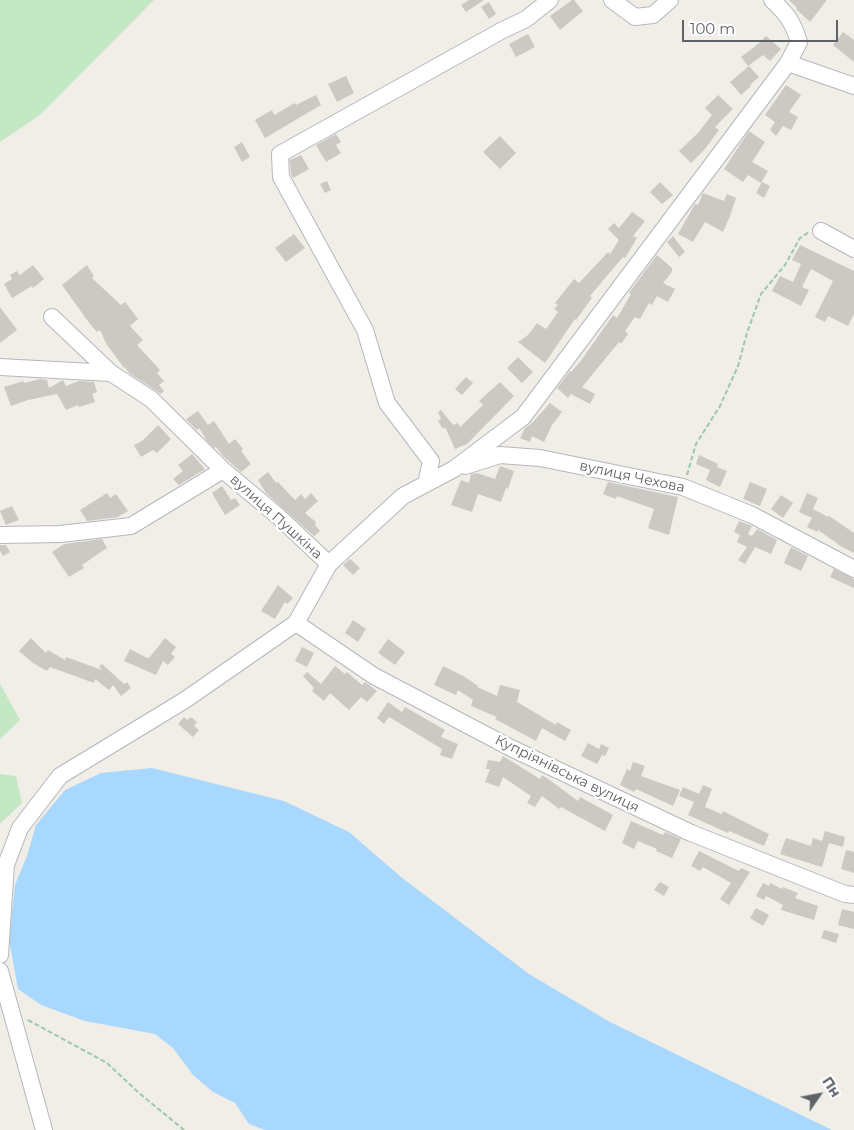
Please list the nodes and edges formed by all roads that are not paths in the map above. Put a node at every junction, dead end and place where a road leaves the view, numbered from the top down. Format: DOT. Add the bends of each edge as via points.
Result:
graph roads {
  1 [pos="550,0"];
  2 [pos="612,0"];
  3 [pos="670,0"];
  4 [pos="772,0"];
  5 [pos="788,64"];
  6 [pos="854,86"];
  7 [pos="821,231"];
  8 [pos="854,249"];
  9 [pos="52,318"];
  10 [pos="0,367"];
  11 [pos="111,373"];
  12 [pos="454,469"];
  13 [pos="223,470"];
  14 [pos="426,484"];
  15 [pos="0,535"];
  16 [pos="329,564"];
  17 [pos="854,569"];
  18 [pos="296,623"];
  19 [pos="854,895"];
  20 [pos="0,955"];
  21 [pos="0,971"];
  22 [pos="44,1130"];
  1 -- 14 [label="street" via="526,19 280,154 281,177 365,330 387,403 431,461"];
  2 -- 3 [label="street" via="635,17 653,15"];
  4 -- 5 [label="street" via="788,15 799,42"];
  5 -- 6 [label="street"];
  5 -- 12 [label="street" via="523,417"];
  7 -- 8 [label="street"];
  9 -- 11 [label="street, вулиця Пушкіна"];
  10 -- 11 [label="street"];
  11 -- 13 [label="street, вулиця Пушкіна" via="151,400"];
  12 -- 14 [label="street"];
  12 -- 17 [label="street, вулиця Чехова" via="500,456 532,458 684,486 752,515"];
  13 -- 15 [label="street, вулиця Пушкіна" via="131,526 60,534"];
  13 -- 16 [label="street, вулиця Пушкіна"];
  14 -- 16 [label="street" via="403,496"];
  16 -- 18 [label="street"];
  18 -- 19 [label="street, Купріянівська вулиця" via="374,676 511,748 691,833"];
  18 -- 20 [label="street" via="185,700 60,776 20,828 6,865"];
  21 -- 22 [label="street"];
}
